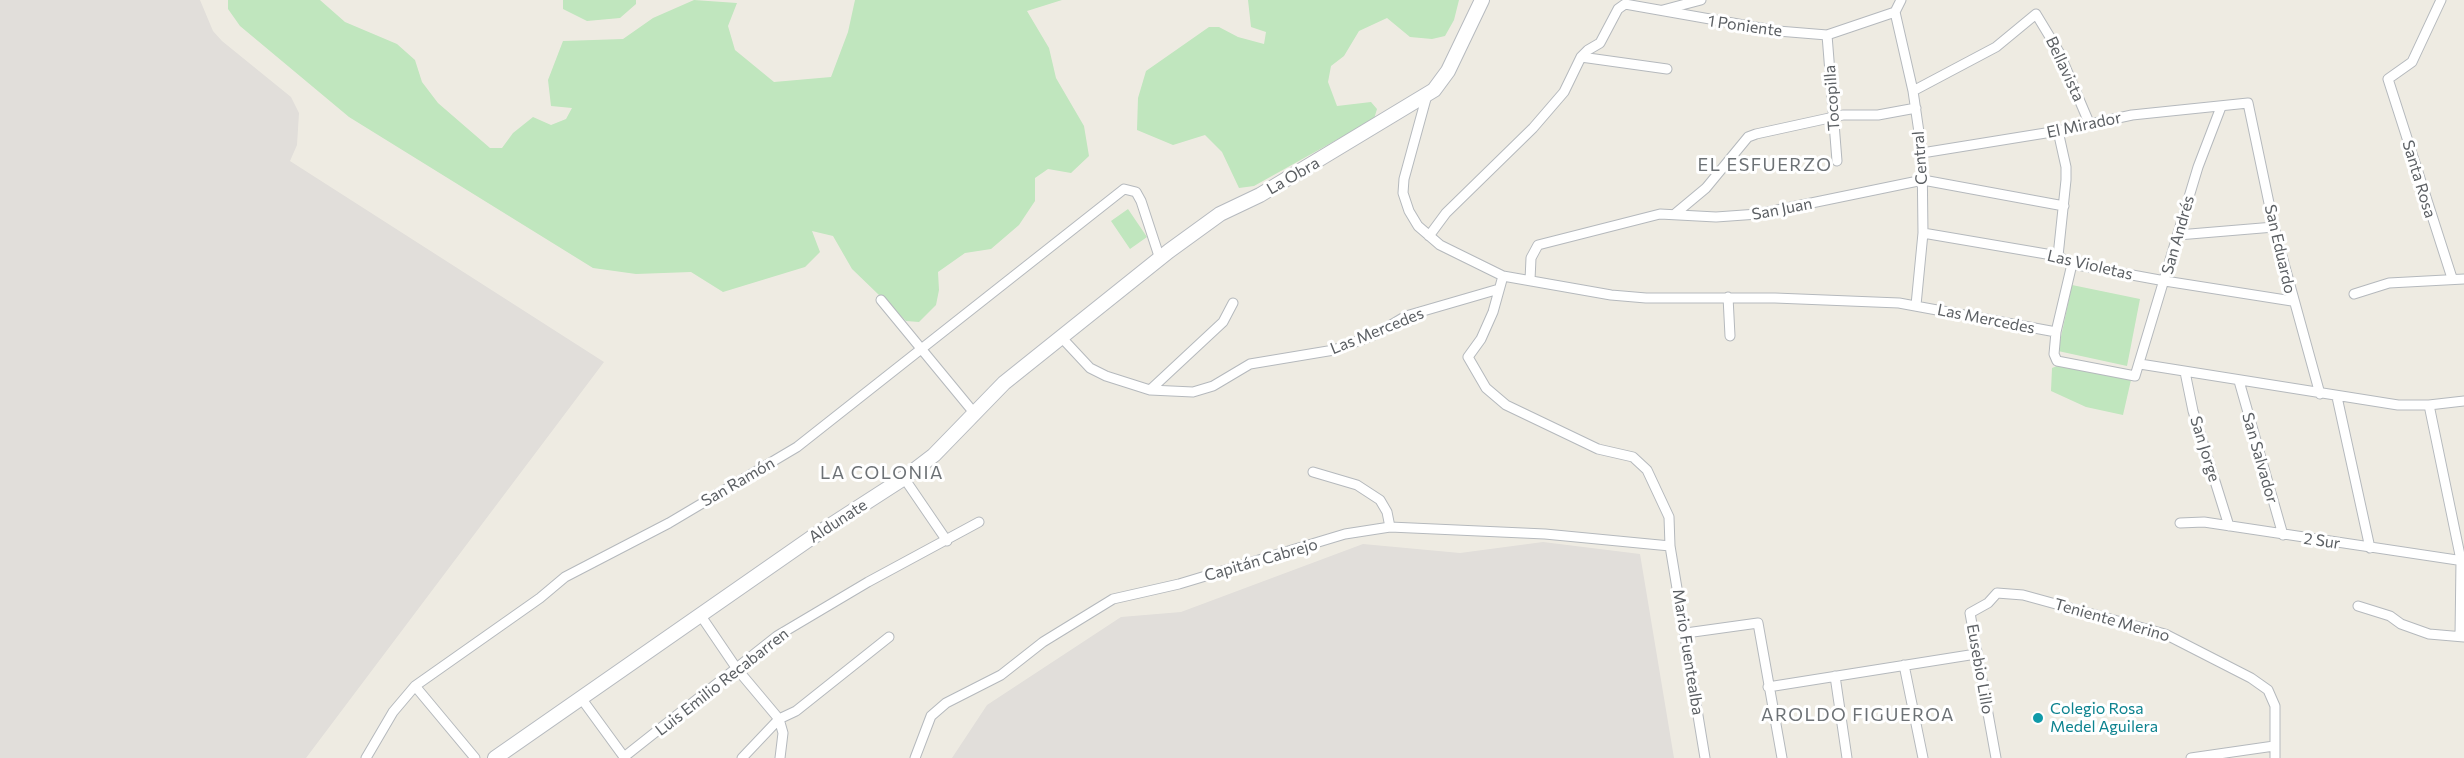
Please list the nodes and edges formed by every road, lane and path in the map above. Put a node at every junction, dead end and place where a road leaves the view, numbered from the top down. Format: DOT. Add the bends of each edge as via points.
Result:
graph roads {
  1 [pos="1482,0"];
  2 [pos="1701,0"];
  3 [pos="1902,0"];
  4 [pos="2441,0"];
  5 [pos="1689,2"];
  6 [pos="1637,3"];
  7 [pos="1661,11"];
  8 [pos="1895,12"];
  9 [pos="1827,35"];
  10 [pos="1600,43"];
  11 [pos="1581,57"];
  12 [pos="1599,60"];
  13 [pos="1667,69"];
  14 [pos="1913,91"];
  15 [pos="1427,95"];
  16 [pos="2248,103"];
  17 [pos="2221,107"];
  18 [pos="1916,108"];
  19 [pos="1834,118"];
  20 [pos="2090,125"];
  21 [pos="2058,131"];
  22 [pos="1922,153"];
  23 [pos="1837,161"];
  24 [pos="1923,180"];
  25 [pos="2064,206"];
  26 [pos="1676,213"];
  27 [pos="2274,227"];
  28 [pos="1923,233"];
  29 [pos="2178,235"];
  30 [pos="1429,236"];
  31 [pos="2058,256"];
  32 [pos="1160,259"];
  33 [pos="2072,264"];
  34 [pos="1503,276"];
  35 [pos="2452,278"];
  36 [pos="2464,279"];
  37 [pos="1530,280"];
  38 [pos="2165,281"];
  39 [pos="1499,289"];
  40 [pos="2354,294"];
  41 [pos="1728,297"];
  42 [pos="881,300"];
  43 [pos="2292,301"];
  44 [pos="1233,303"];
  45 [pos="1916,305"];
  46 [pos="2056,332"];
  47 [pos="1730,336"];
  48 [pos="1062,338"];
  49 [pos="922,349"];
  50 [pos="2140,364"];
  51 [pos="2185,372"];
  52 [pos="2239,381"];
  53 [pos="1150,390"];
  54 [pos="2320,394"];
  55 [pos="2337,397"];
  56 [pos="2464,401"];
  57 [pos="2429,405"];
  58 [pos="975,414"];
  59 [pos="1313,472"];
  60 [pos="904,478"];
  61 [pos="979,522"];
  62 [pos="2180,523"];
  63 [pos="2229,526"];
  64 [pos="1390,528"];
  65 [pos="2283,535"];
  66 [pos="947,541"];
  67 [pos="1670,546"];
  68 [pos="2370,548"];
  69 [pos="2462,560"];
  70 [pos="1997,593"];
  71 [pos="2358,606"];
  72 [pos="700,616"];
  73 [pos="1686,633"];
  74 [pos="889,637"];
  75 [pos="2462,637"];
  76 [pos="1976,654"];
  77 [pos="1904,665"];
  78 [pos="737,669"];
  79 [pos="1835,676"];
  80 [pos="415,686"];
  81 [pos="1768,687"];
  82 [pos="581,698"];
  83 [pos="779,720"];
  84 [pos="2274,746"];
  85 [pos="619,751"];
  86 [pos="633,756"];
  87 [pos="366,758"];
  88 [pos="475,758"];
  89 [pos="495,758"];
  90 [pos="610,758"];
  91 [pos="742,758"];
  92 [pos="780,758"];
  93 [pos="915,758"];
  94 [pos="1705,758"];
  95 [pos="1782,758"];
  96 [pos="1847,758"];
  97 [pos="1923,758"];
  98 [pos="1996,758"];
  99 [pos="2190,758"];
  100 [pos="2275,758"];
  1 -- 15 [label="street, La Obra" via="1444,78"];
  2 -- 5 [label="street"];
  3 -- 8 [label="street"];
  4 -- 35 [label="street, Santa Rosa" via="2412,62 2388,79"];
  5 -- 7 [label="street"];
  6 -- 7 [label="street, 1 Poniente"];
  6 -- 10 [label="street, 1 Poniente" via="1618,9"];
  7 -- 9 [label="street, 1 Poniente" via="1778,31"];
  8 -- 9 [label="street, 1 Poniente"];
  8 -- 14 [label="street, Central"];
  9 -- 19 [label="street, Tocopilla"];
  10 -- 11 [label="street, 1 Poniente"];
  10 -- 12 [label="street, 1 Poniente"];
  11 -- 12 [label="street"];
  11 -- 30 [label="street, 1 Poniente" via="1564,92 1446,213"];
  12 -- 13 [label="street"];
  14 -- 18 [label="street, Central"];
  14 -- 20 [label="street, Bellavista" via="1996,47 2036,14 2059,52"];
  15 -- 30 [label="street, Las Mercedes" via="1403,193 1409,211"];
  15 -- 32 [label="street, La Obra" via="1260,195 1220,214"];
  16 -- 17 [label="street, El Mirador"];
  16 -- 27 [label="street, San Eduardo"];
  17 -- 20 [label="street, El Mirador" via="2132,115"];
  17 -- 29 [label="street, San Andrés"];
  18 -- 19 [label="street"];
  18 -- 22 [label="street, Central"];
  19 -- 23 [label="street, Tocopilla"];
  19 -- 26 [label="street" via="1748,137 1706,188"];
  20 -- 21 [label="street, El Mirador"];
  21 -- 22 [label="street, El Mirador"];
  21 -- 25 [label="street" via="2066,167"];
  22 -- 24 [label="street, Central"];
  24 -- 25 [label="street, San Juan"];
  24 -- 26 [label="street, San Juan" via="1758,214 1716,217"];
  24 -- 28 [label="street, Central"];
  25 -- 31 [label="street"];
  26 -- 37 [label="street, San Juan" via="1538,244 1531,258"];
  27 -- 29 [label="street"];
  27 -- 43 [label="street, San Eduardo"];
  28 -- 31 [label="street, Las Violetas"];
  28 -- 45 [label="street, Central"];
  29 -- 38 [label="street, San Andrés"];
  30 -- 34 [label="street, Las Mercedes" via="1452,253"];
  31 -- 33 [label="street, Las Violetas"];
  32 -- 48 [label="street, Aldunate"];
  32 -- 49 [label="street, San Ramón" via="1136,192 1124,189"];
  33 -- 38 [label="street, Las Violetas"];
  33 -- 46 [label="street"];
  34 -- 37 [label="street, Las Mercedes"];
  34 -- 39 [label="street"];
  35 -- 36 [label="street"];
  35 -- 40 [label="street" via="2389,284"];
  37 -- 41 [label="street, Las Mercedes" via="1611,295"];
  38 -- 43 [label="street, Las Violetas"];
  38 -- 50 [label="street, San Andrés"];
  39 -- 53 [label="street, Las Mercedes" via="1406,316 1376,334 1334,350 1250,364 1204,389 1182,393"];
  39 -- 67 [label="street, Mario Fuentealba" via="1481,339 1468,357 1485,388 1506,405 1598,449 1641,462 1669,517"];
  41 -- 45 [label="street, Las Mercedes"];
  41 -- 47 [label="street"];
  42 -- 49 [label="street"];
  43 -- 54 [label="street, San Eduardo"];
  44 -- 53 [label="street" via="1224,322"];
  45 -- 46 [label="street, Las Mercedes"];
  46 -- 50 [label="street, Las Mercedes" via="2056,361 2135,376"];
  48 -- 53 [label="street, Las Mercedes" via="1090,368"];
  48 -- 58 [label="street, Aldunate" via="1004,383"];
  49 -- 58 [label="street"];
  49 -- 80 [label="street, San Ramón" via="797,447 669,523 565,577"];
  50 -- 51 [label="street"];
  51 -- 52 [label="street"];
  51 -- 63 [label="street, San Jorge" via="2193,411"];
  52 -- 54 [label="street"];
  52 -- 65 [label="street, San Salvador"];
  54 -- 55 [label="street"];
  55 -- 57 [label="street"];
  55 -- 68 [label="street"];
  56 -- 57 [label="street"];
  57 -- 69 [label="street"];
  58 -- 60 [label="street, Aldunate" via="934,455"];
  59 -- 64 [label="street" via="1357,485 1380,500"];
  60 -- 66 [label="street"];
  60 -- 72 [label="street, Aldunate"];
  61 -- 66 [label="street, Luis Emilio Recabarren"];
  62 -- 63 [label="street, 2 Sur"];
  63 -- 65 [label="street, 2 Sur"];
  64 -- 67 [label="street, Capitán Cabrejo" via="1545,534"];
  64 -- 93 [label="street, Capitán Cabrejo" via="1345,534 1179,584 1113,599 1043,642 1001,675 946,703 931,716"];
  65 -- 68 [label="street, 2 Sur"];
  66 -- 78 [label="street, Luis Emilio Recabarren" via="777,636"];
  67 -- 73 [label="street, Mario Fuentealba"];
  68 -- 69 [label="street, 2 Sur"];
  69 -- 75 [label="street"];
  70 -- 76 [label="street, Eusebio Lillo" via="1970,613"];
  70 -- 84 [label="street, Teniente Merino" via="2023,596 2165,634 2251,678 2268,690 2275,706"];
  71 -- 75 [label="street" via="2428,634"];
  72 -- 78 [label="street"];
  72 -- 82 [label="street, Aldunate"];
  73 -- 81 [label="street" via="1758,623"];
  73 -- 94 [label="street, Mario Fuentealba"];
  74 -- 83 [label="street" via="796,711"];
  76 -- 77 [label="street"];
  76 -- 98 [label="street, Eusebio Lillo"];
  77 -- 79 [label="street"];
  77 -- 97 [label="street"];
  78 -- 83 [label="street"];
  78 -- 86 [label="street, Luis Emilio Recabarren"];
  79 -- 81 [label="street"];
  79 -- 96 [label="street"];
  80 -- 87 [label="street, San Ramón" via="393,712"];
  80 -- 88 [label="street"];
  81 -- 95 [label="street"];
  82 -- 85 [label="street"];
  82 -- 89 [label="street, Aldunate"];
  83 -- 91 [label="street"];
  83 -- 92 [label="street" via="783,733"];
  84 -- 99 [label="street"];
  84 -- 100 [label="street"];
  85 -- 86 [label="street, Luis Emilio Recabarren" via="624,757"];
  85 -- 90 [label="street"];
}
